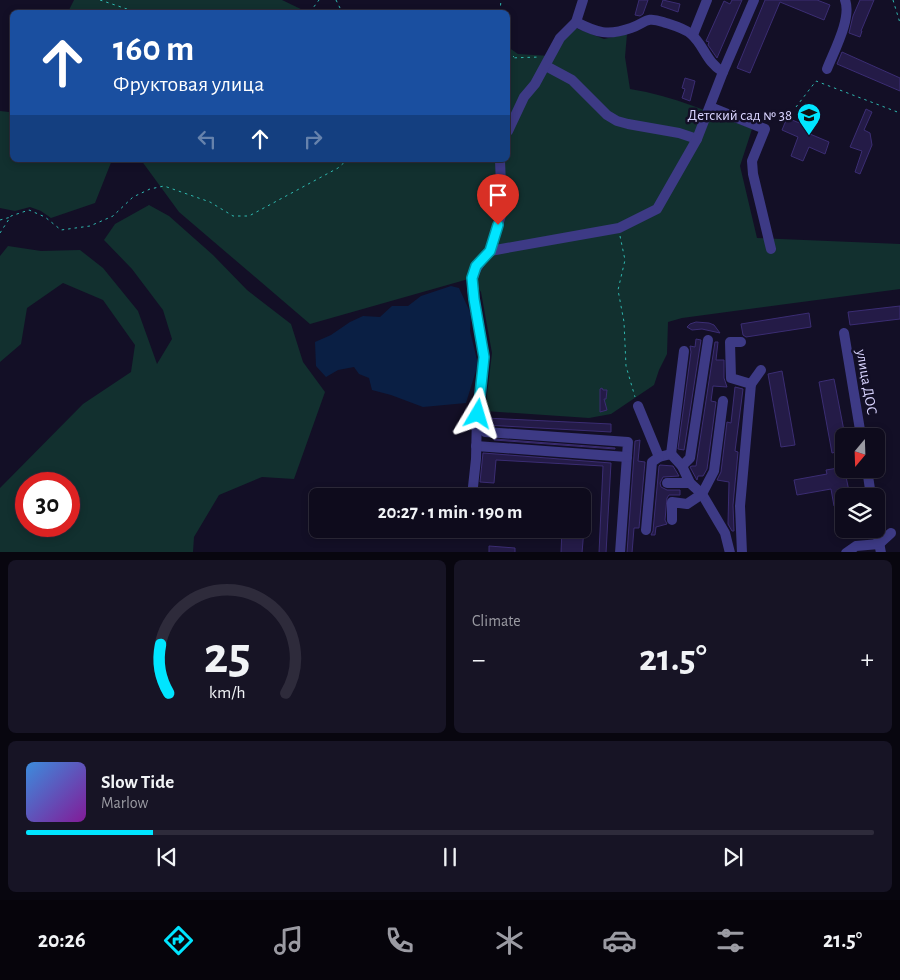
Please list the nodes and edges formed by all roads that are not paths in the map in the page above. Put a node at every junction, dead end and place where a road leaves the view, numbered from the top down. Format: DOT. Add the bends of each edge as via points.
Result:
graph roads {
  1 [pos="583,0"];
  2 [pos="707,0"];
  3 [pos="754,0"];
  4 [pos="845,0"];
  5 [pos="576,22"];
  6 [pos="693,35"];
  7 [pos="546,66"];
  8 [pos="827,69"];
  9 [pos="723,72"];
  10 [pos="710,107"];
  11 [pos="510,128"];
  12 [pos="697,139"];
  13 [pos="500,162"];
  14 [pos="771,249"];
  15 [pos="490,251"];
  16 [pos="844,333"];
  17 [pos="708,340"];
  18 [pos="742,342"];
  19 [pos="684,351"];
  20 [pos="762,370"];
  21 [pos="751,384"];
  22 [pos="723,401"];
  23 [pos="638,406"];
  24 [pos="860,428"];
  25 [pos="485,432"];
  26 [pos="476,446"];
  27 [pos="671,454"];
  28 [pos="659,457"];
  29 [pos="627,458"];
  30 [pos="682,466"];
  31 [pos="690,482"];
  32 [pos="667,484"];
  33 [pos="473,488"];
  34 [pos="702,494"];
  35 [pos="672,520"];
  36 [pos="646,530"];
  37 [pos="891,533"];
  38 [pos="880,548"];
  39 [pos="620,552"];
  40 [pos="730,552"];
  41 [pos="742,552"];
  42 [pos="846,552"];
  1 -- 5 [label="street"];
  2 -- 6 [label="street"];
  3 -- 9 [label="street"];
  4 -- 8 [label="street" via="846,20"];
  5 -- 6 [label="street" via="594,31 608,33 632,28 648,19"];
  5 -- 7 [label="street" via="560,38"];
  6 -- 9 [label="street" via="714,66"];
  7 -- 11 [label="street" via="524,97"];
  7 -- 12 [label="street" via="572,80 607,116 617,121 680,132"];
  9 -- 10 [label="street"];
  10 -- 12 [label="street"];
  10 -- 14 [label="street" via="765,129 752,168"];
  12 -- 15 [label="street" via="657,209 619,228"];
  13 -- 15 [label="street" via="502,212"];
  15 -- 26 [label="street" via="476,266 472,278 484,357"];
  16 -- 24 [label="street, улица ДОС"];
  17 -- 30 [label="street" via="690,458"];
  18 -- 21 [label="street" via="730,342 731,378"];
  19 -- 27 [label="street"];
  20 -- 21 [label="street"];
  21 -- 41 [label="street" via="740,506"];
  22 -- 34 [label="street" via="714,471"];
  23 -- 28 [label="street"];
  25 -- 29 [label="street" via="628,442"];
  26 -- 29 [label="street"];
  26 -- 33 [label="street"];
  27 -- 28 [label="street"];
  27 -- 30 [label="street"];
  28 -- 36 [label="street" via="652,462"];
  29 -- 39 [label="street"];
  30 -- 31 [label="street"];
  31 -- 32 [label="street"];
  31 -- 34 [label="street"];
  34 -- 35 [label="street" via="687,504 672,502"];
  34 -- 40 [label="street" via="724,533"];
  37 -- 38 [label="street"];
  38 -- 42 [label="street" via="856,546"];
}
